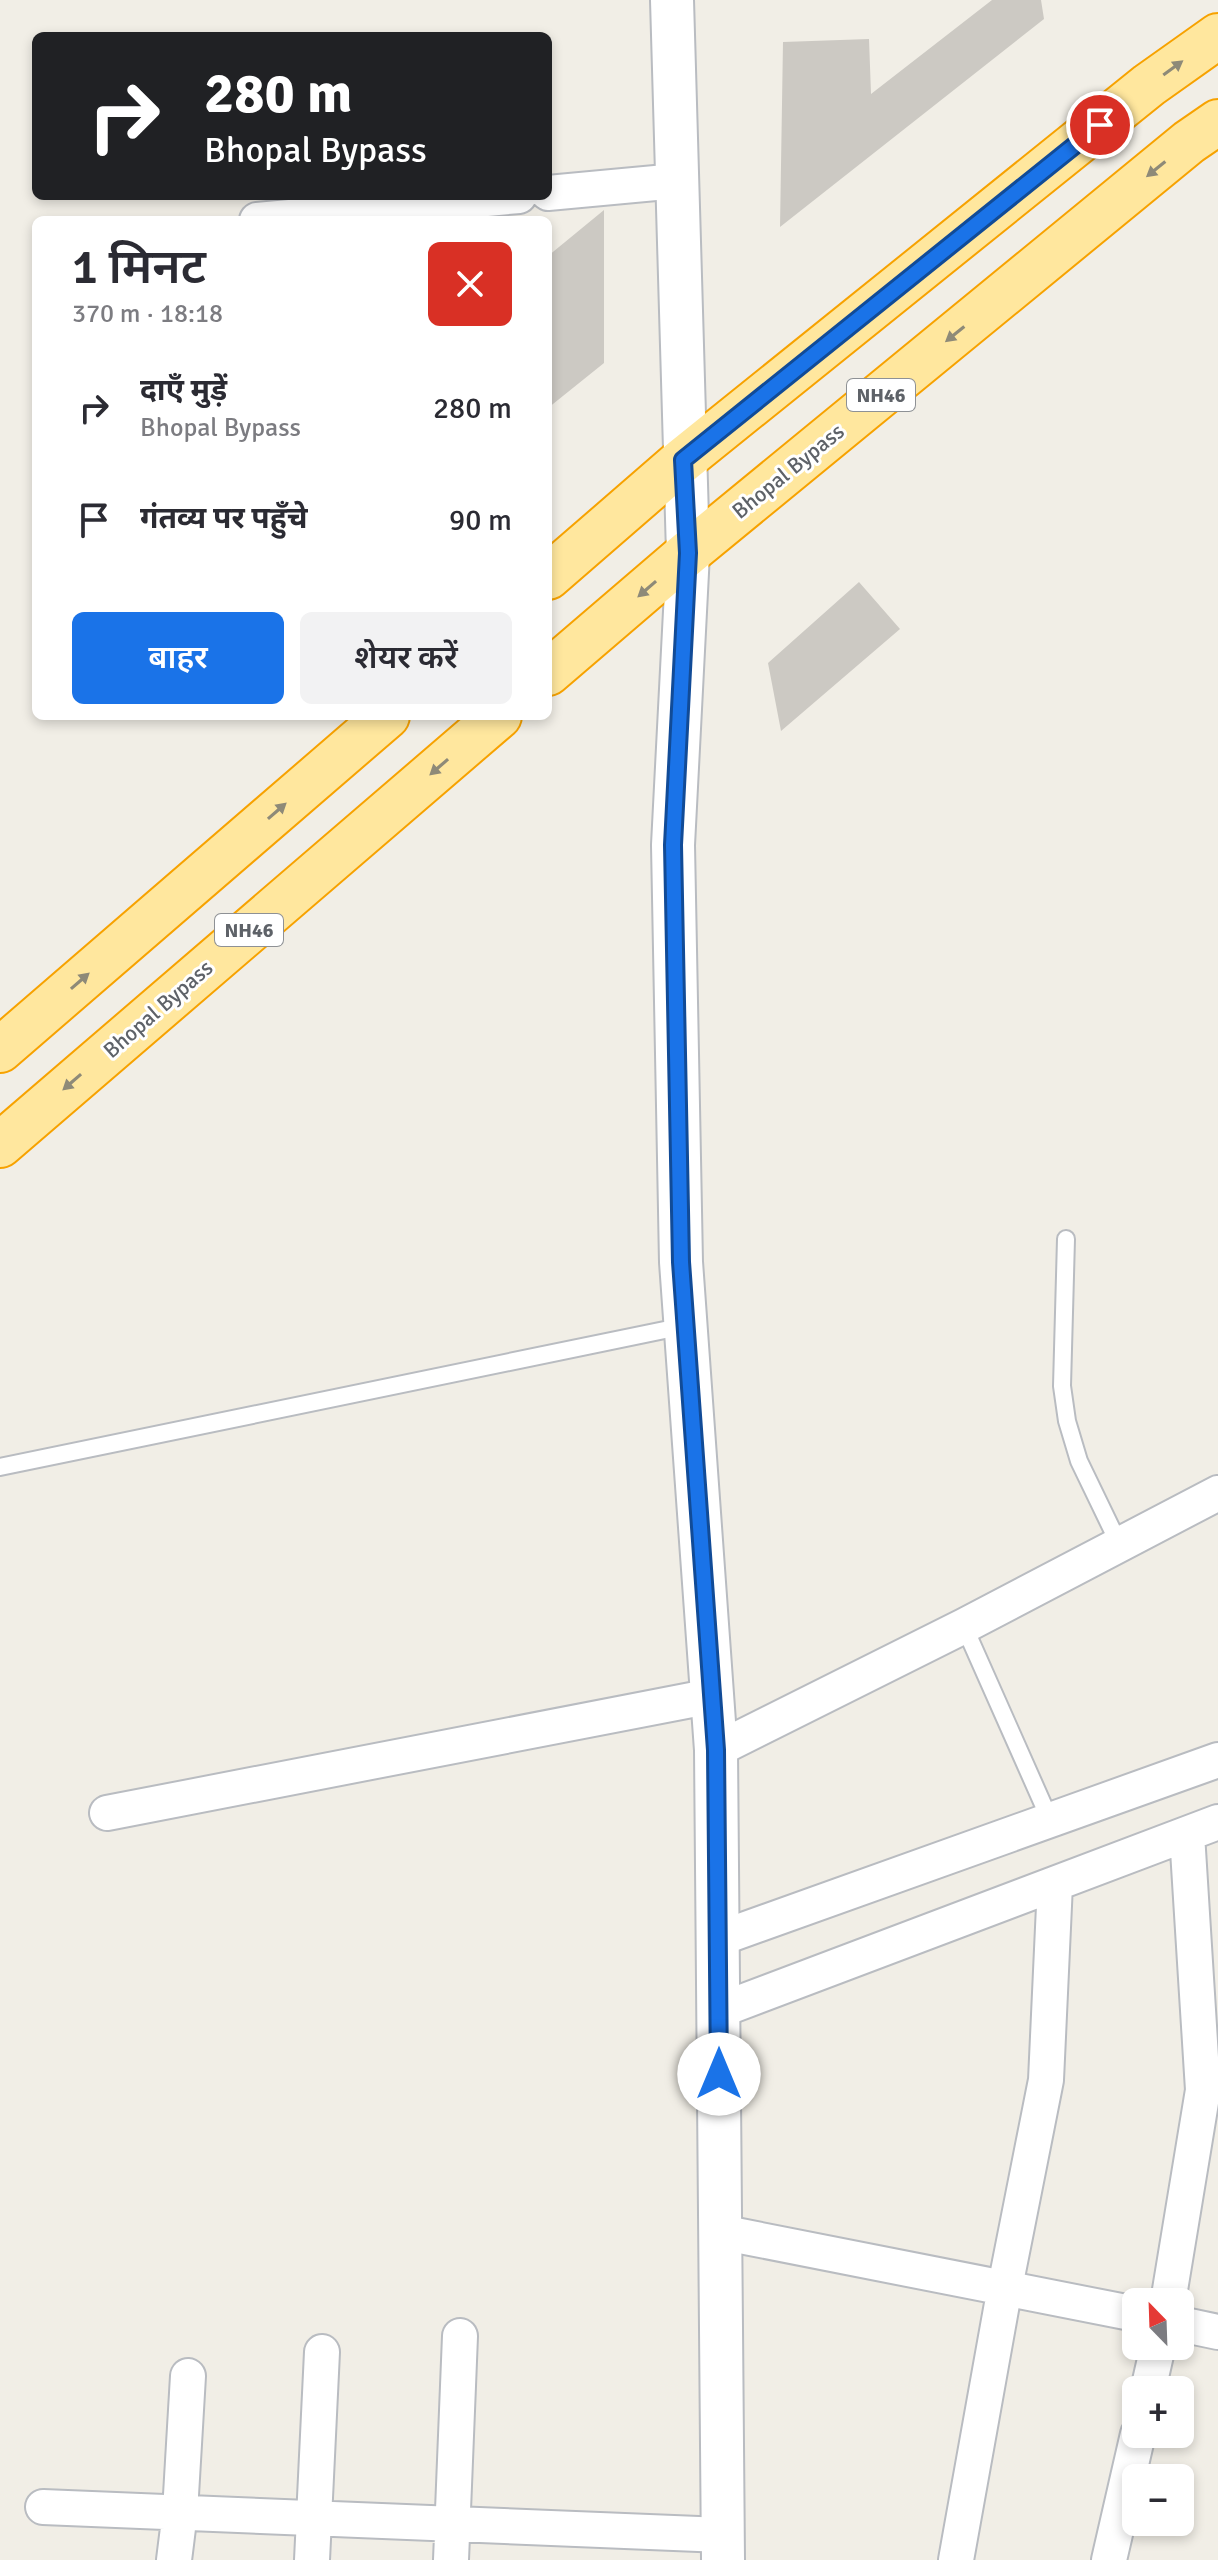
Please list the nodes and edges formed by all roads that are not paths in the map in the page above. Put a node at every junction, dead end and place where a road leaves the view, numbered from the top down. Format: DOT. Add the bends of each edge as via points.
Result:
graph roads {
  1 [pos="672,0"];
  2 [pos="1218,36"];
  3 [pos="1218,122"];
  4 [pos="677,181"];
  5 [pos="552,193"];
  6 [pos="481,200"];
  7 [pos="404,208"];
  8 [pos="306,216"];
  9 [pos="683,460"];
  10 [pos="688,553"];
  11 [pos="552,574"];
  12 [pos="552,670"];
  13 [pos="382,720"];
  14 [pos="494,720"];
  15 [pos="0,1050"];
  16 [pos="0,1145"];
  17 [pos="1066,1239"];
  18 [pos="686,1326"];
  19 [pos="0,1467"];
  20 [pos="1218,1493"];
  21 [pos="1121,1546"];
  22 [pos="964,1626"];
  23 [pos="712,1696"];
  24 [pos="716,1750"];
  25 [pos="1218,1760"];
  26 [pos="107,1813"];
  27 [pos="1050,1820"];
  28 [pos="1202,1828"];
  29 [pos="1055,1884"];
  30 [pos="718,1939"];
  31 [pos="718,2011"];
  32 [pos="720,2232"];
  33 [pos="1005,2287"];
  34 [pos="1170,2288"];
  35 [pos="1122,2311"];
  36 [pos="1194,2327"];
  37 [pos="1218,2332"];
  38 [pos="460,2336"];
  39 [pos="322,2352"];
  40 [pos="188,2376"];
  41 [pos="1135,2448"];
  42 [pos="43,2507"];
  43 [pos="180,2512"];
  44 [pos="315,2518"];
  45 [pos="452,2524"];
  46 [pos="723,2548"];
  47 [pos="174,2560"];
  48 [pos="312,2560"];
  49 [pos="451,2560"];
  50 [pos="956,2560"];
  51 [pos="1109,2560"];
  1 -- 4 [label="street"];
  9 -- 2 [label="highway, one-way" via="1149,85"];
  3 -- 10 [label="highway, Bhopal Bypass / NH46, one-way"];
  4 -- 5 [label="street"];
  4 -- 9 [label="street"];
  6 -- 7 [label="street"];
  7 -- 8 [label="street"];
  9 -- 10 [label="street"];
  9 -- 11 [label="highway"];
  10 -- 12 [label="highway, Bhopal Bypass / NH46, one-way"];
  10 -- 18 [label="street" via="673,845"];
  15 -- 13 [label="highway, one-way"];
  14 -- 16 [label="highway, Bhopal Bypass / NH46, one-way"];
  17 -- 21 [label="lane" via="1062,1386 1067,1421 1079,1461"];
  18 -- 19 [label="lane"];
  18 -- 23 [label="street"];
  20 -- 21 [label="street"];
  21 -- 22 [label="street"];
  22 -- 24 [label="street"];
  22 -- 27 [label="lane"];
  23 -- 24 [label="street"];
  23 -- 26 [label="street"];
  24 -- 30 [label="street"];
  25 -- 27 [label="street"];
  27 -- 30 [label="street"];
  28 -- 29 [label="street"];
  28 -- 34 [label="street" via="1203,2090"];
  29 -- 31 [label="street"];
  29 -- 33 [label="street" via="1046,2080"];
  30 -- 31 [label="street"];
  31 -- 32 [label="street"];
  32 -- 33 [label="street"];
  32 -- 46 [label="street"];
  33 -- 35 [label="street"];
  33 -- 50 [label="street"];
  36 -- 37 [label="street"];
  38 -- 45 [label="street"];
  39 -- 44 [label="street"];
  40 -- 43 [label="street"];
  41 -- 51 [label="street"];
  42 -- 43 [label="street"];
  43 -- 44 [label="street"];
  43 -- 47 [label="street"];
  44 -- 45 [label="street"];
  44 -- 48 [label="street"];
  45 -- 46 [label="street"];
  45 -- 49 [label="street"];
}
